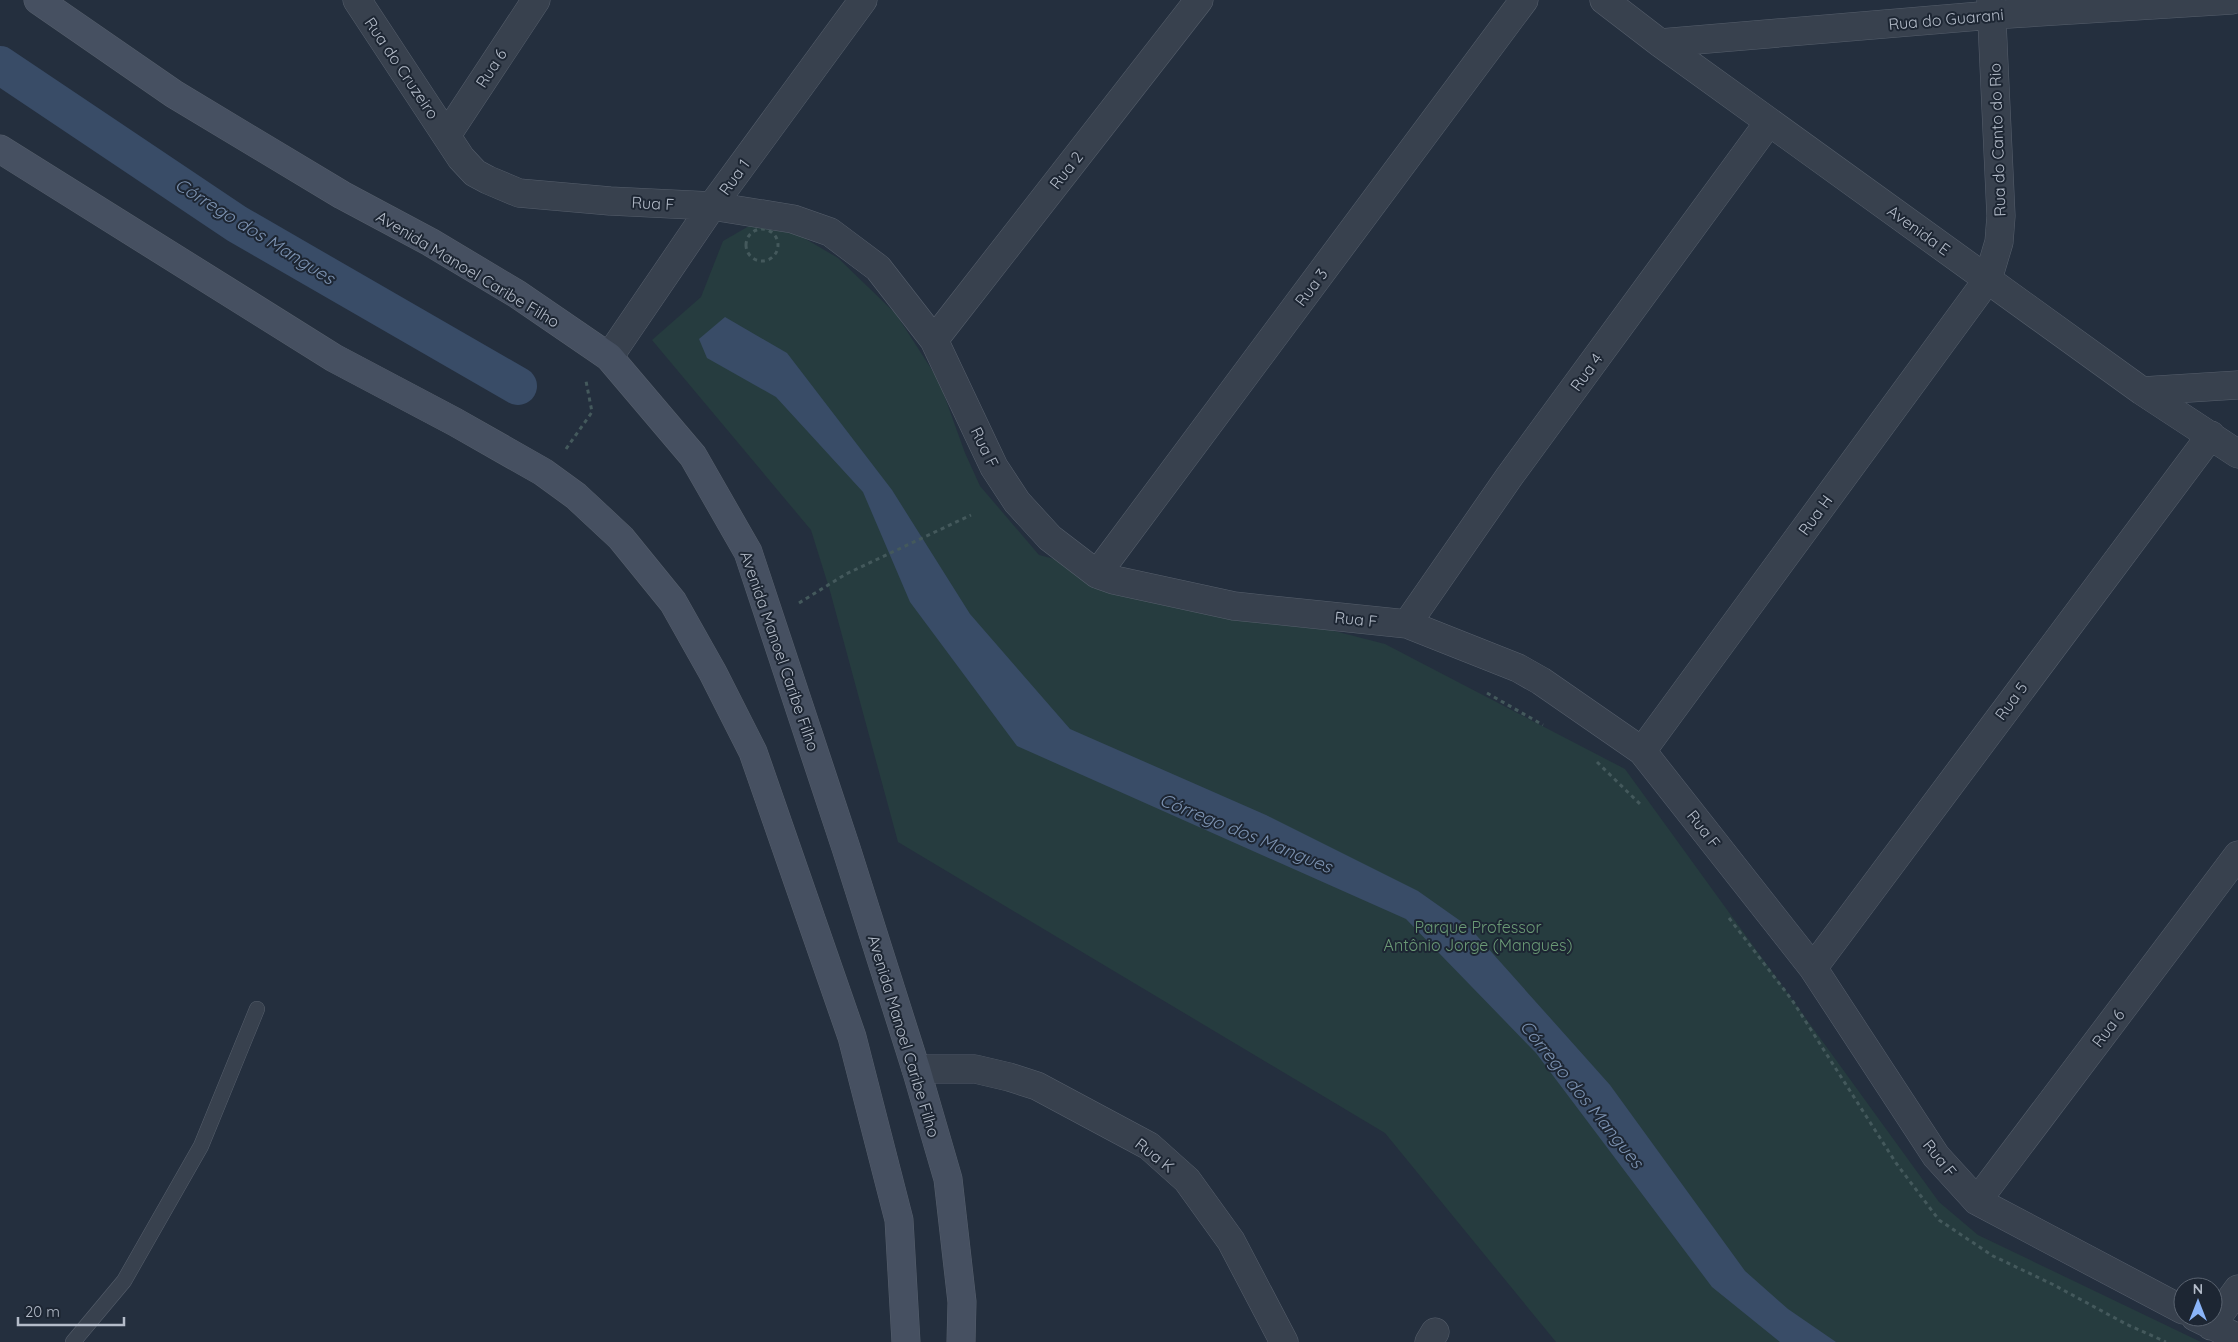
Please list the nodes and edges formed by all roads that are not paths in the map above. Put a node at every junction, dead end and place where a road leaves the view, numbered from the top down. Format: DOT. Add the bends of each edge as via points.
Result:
graph roads {
  1 [pos="38,0"];
  2 [pos="356,0"];
  3 [pos="536,0"];
  4 [pos="863,0"];
  5 [pos="1199,0"];
  6 [pos="1524,0"];
  7 [pos="1604,0"];
  8 [pos="2232,0"];
  9 [pos="1992,8"];
  10 [pos="1660,42"];
  11 [pos="1769,122"];
  12 [pos="447,135"];
  13 [pos="0,149"];
  14 [pos="712,206"];
  15 [pos="1988,280"];
  16 [pos="934,340"];
  17 [pos="609,357"];
  18 [pos="2238,385"];
  19 [pos="2142,391"];
  20 [pos="2211,435"];
  21 [pos="2238,454"];
  22 [pos="1097,574"];
  23 [pos="1407,624"];
  24 [pos="1642,751"];
  25 [pos="2238,855"];
  26 [pos="1813,968"];
  27 [pos="257,1009"];
  28 [pos="916,1069"];
  29 [pos="1978,1201"];
  30 [pos="2238,1289"];
  31 [pos="2223,1303"];
  32 [pos="2173,1305"];
  33 [pos="2215,1327"];
  34 [pos="2238,1338"];
  35 [pos="73,1342"];
  36 [pos="906,1342"];
  37 [pos="961,1342"];
  38 [pos="1284,1342"];
  1 -- 17 [label="main road, Avenida Manoel Caribe Filho" via="174,94 516,294"];
  2 -- 12 [label="street, Rua do Cruzeiro"];
  3 -- 12 [label="street, Rua 6"];
  4 -- 14 [label="street, Rua 1"];
  5 -- 16 [label="street, Rua 2"];
  6 -- 22 [label="street, Rua 3"];
  7 -- 10 [label="street, Avenida E"];
  8 -- 9 [label="street, Rua do Guarani"];
  9 -- 10 [label="street, Rua do Guarani"];
  9 -- 15 [label="street, Rua do Canto do Rio" via="2001,216"];
  10 -- 11 [label="street, Avenida E"];
  11 -- 15 [label="street, Avenida E"];
  11 -- 23 [label="street, Rua 4" via="1509,477"];
  12 -- 14 [label="street, Rua F" via="474,173 519,193"];
  13 -- 36 [label="main road" via="334,358 543,472 576,496 621,538 673,602 753,752 852,1037 899,1220"];
  14 -- 16 [label="street, Rua F" via="793,219 830,232 878,268"];
  14 -- 17 [label="street, Rua 1"];
  15 -- 19 [label="street, Avenida E"];
  15 -- 24 [label="street, Rua H"];
  16 -- 22 [label="street, Rua F" via="994,468 1017,502 1050,538"];
  17 -- 28 [label="main road, Avenida Manoel Caribe Filho" via="693,456 748,552"];
  18 -- 19 [label="street"];
  19 -- 20 [label="street, Avenida E"];
  20 -- 21 [label="street, Avenida E"];
  20 -- 26 [label="street, Rua 5"];
  22 -- 23 [label="street, Rua F" via="1234,606"];
  23 -- 24 [label="street, Rua F" via="1518,668"];
  24 -- 26 [label="street, Rua F"];
  25 -- 29 [label="street, Rua 6"];
  26 -- 29 [label="street, Rua F" via="1936,1156"];
  27 -- 35 [label="lane" via="190,1168 124,1281"];
  28 -- 37 [label="main road, Avenida Manoel Caribe Filho" via="948,1180 962,1302"];
  28 -- 38 [label="street, Rua K" via="975,1069 1037,1086 1149,1146 1186,1180 1231,1241"];
  29 -- 32 [label="street, Rua F"];
  30 -- 31 [label="street"];
  33 -- 34 [label="street"];
}
